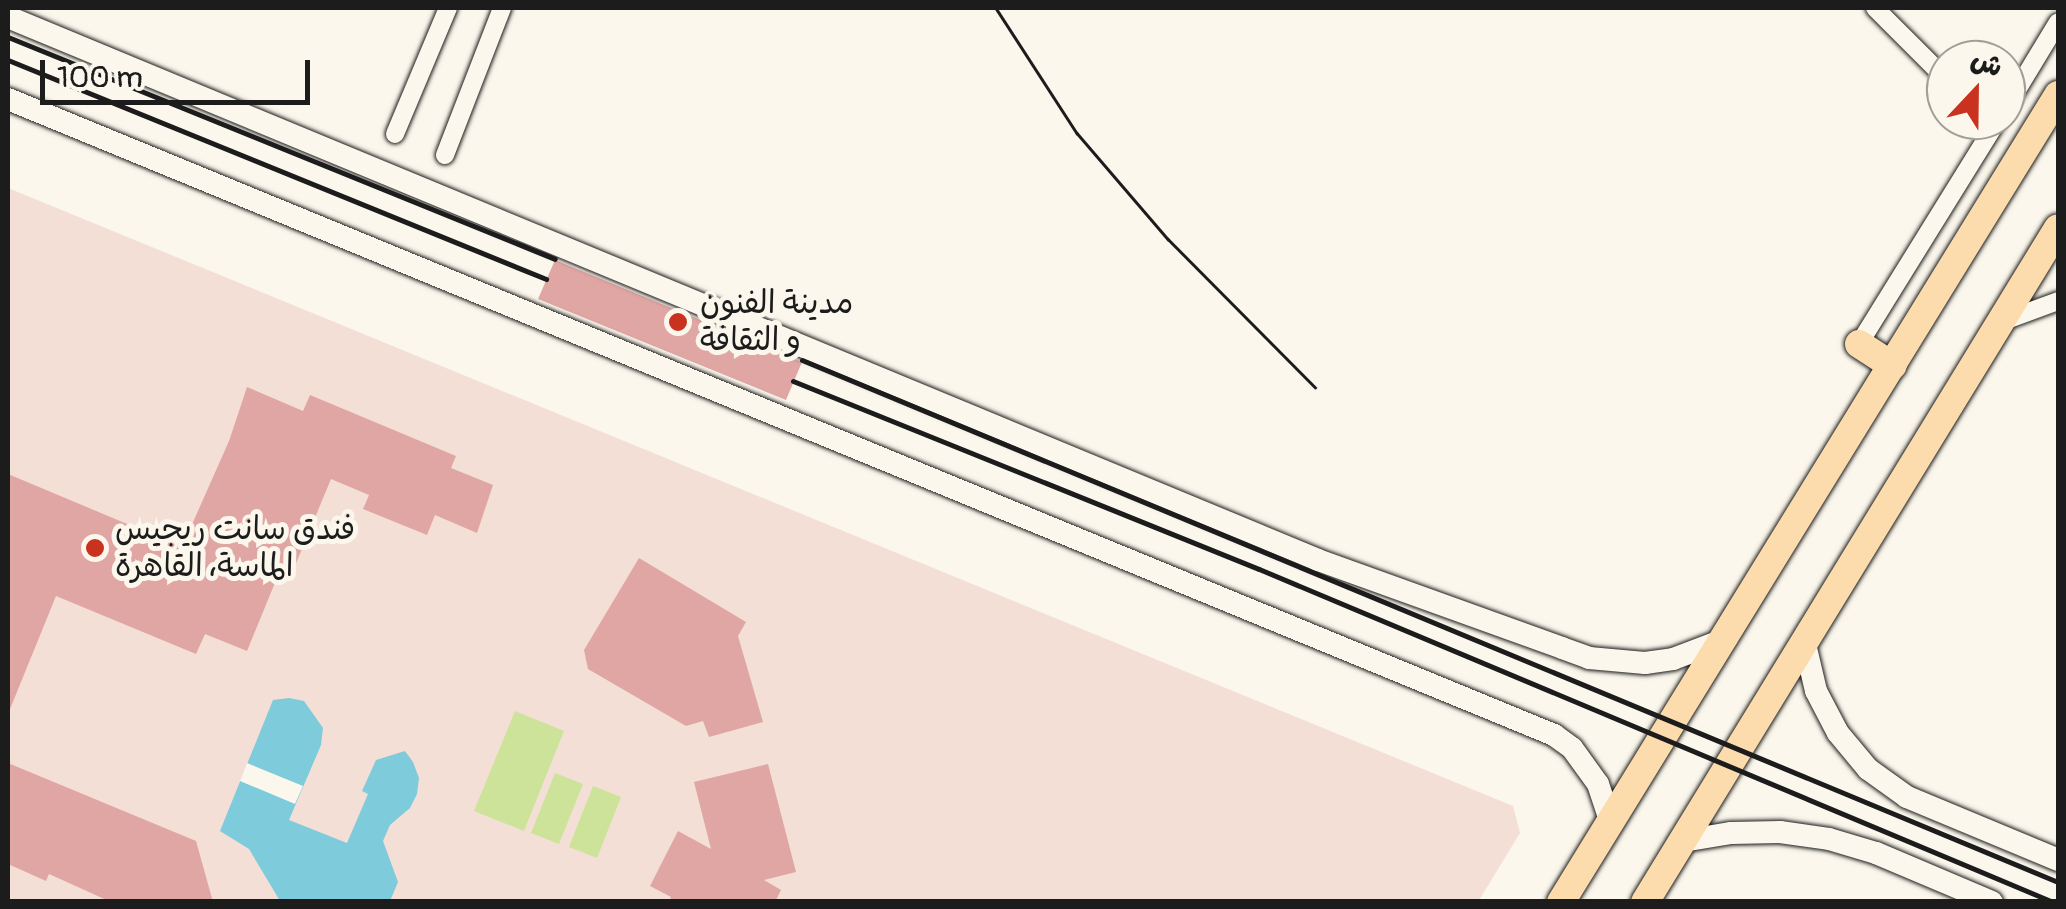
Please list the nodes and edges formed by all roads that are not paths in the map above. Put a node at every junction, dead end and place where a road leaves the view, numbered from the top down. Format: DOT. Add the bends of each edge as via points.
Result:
graph roads {
  1 [pos="448,8"];
  2 [pos="502,8"];
  3 [pos="1875,8"];
  4 [pos="8,17"];
  5 [pos="2058,22"];
  6 [pos="1926,59"];
  7 [pos="2026,75"];
  8 [pos="2058,95"];
  9 [pos="8,99"];
  10 [pos="396,134"];
  11 [pos="1982,140"];
  12 [pos="445,155"];
  13 [pos="2058,228"];
  14 [pos="2058,301"];
  15 [pos="2001,322"];
  16 [pos="1859,344"];
  17 [pos="1893,366"];
  18 [pos="1726,639"];
  19 [pos="1805,644"];
  20 [pos="1610,823"];
  21 [pos="1683,841"];
  22 [pos="2058,860"];
  23 [pos="1561,902"];
  24 [pos="1645,902"];
  25 [pos="1992,902"];
  1 -- 10 [label="street"];
  2 -- 12 [label="street"];
  3 -- 6 [label="street"];
  4 -- 18 [label="street" via="1300,552 1589,658 1645,663"];
  5 -- 7 [label="street"];
  8 -- 17 [label="main road"];
  9 -- 20 [label="street" via="1554,734 1592,774"];
  11 -- 16 [label="street"];
  13 -- 15 [label="main road"];
  14 -- 15 [label="street"];
  15 -- 19 [label="main road"];
  16 -- 17 [label="main road"];
  17 -- 18 [label="main road"];
  18 -- 20 [label="main road"];
  19 -- 21 [label="main road"];
  19 -- 22 [label="street" via="1830,719 1868,770 1907,797"];
  20 -- 23 [label="main road"];
  21 -- 24 [label="main road"];
  21 -- 25 [label="street" via="1780,832 1829,839"];
}
